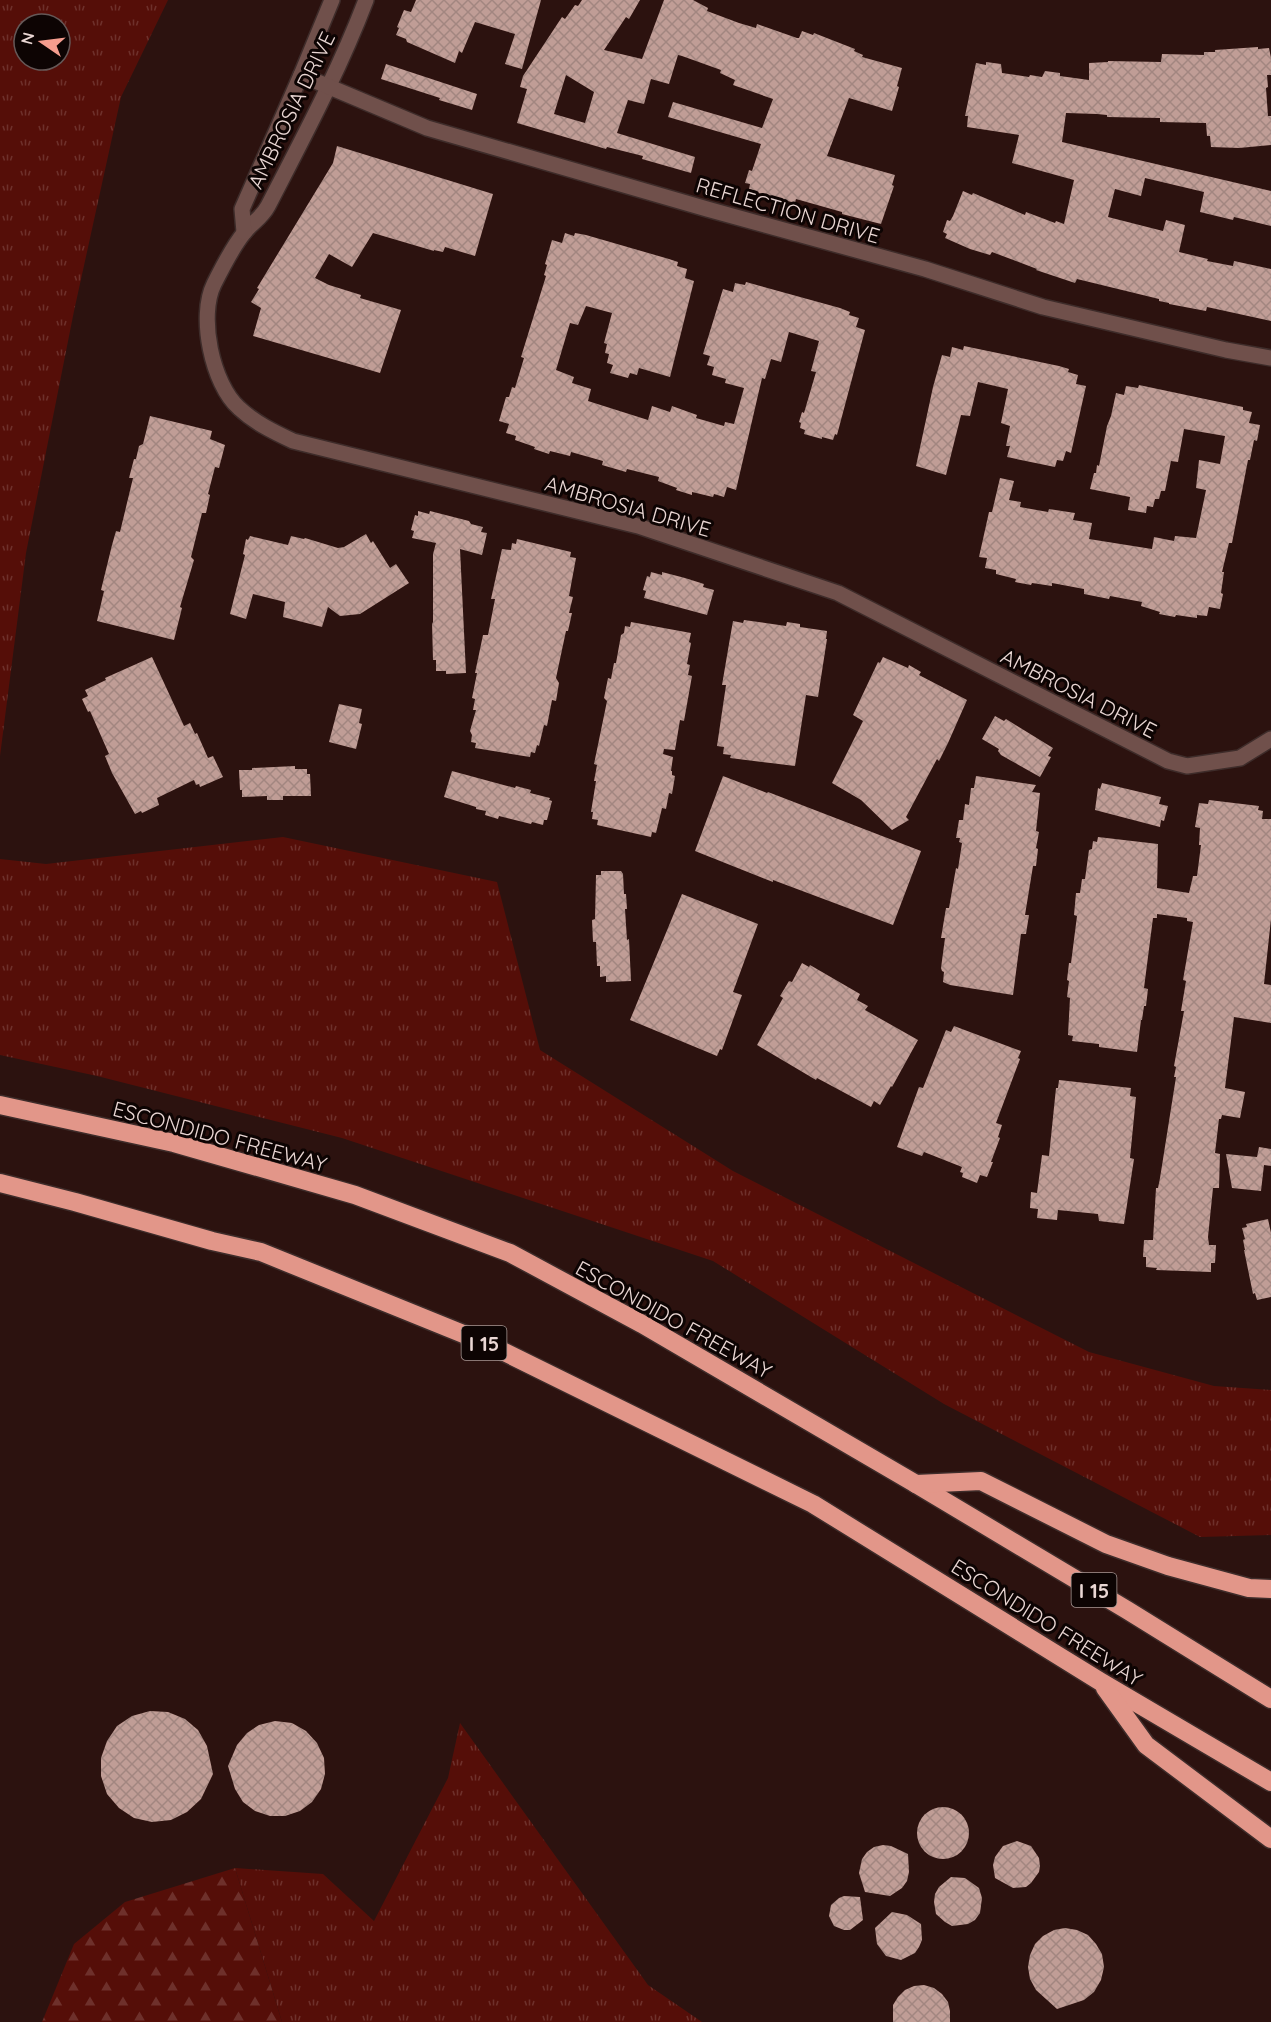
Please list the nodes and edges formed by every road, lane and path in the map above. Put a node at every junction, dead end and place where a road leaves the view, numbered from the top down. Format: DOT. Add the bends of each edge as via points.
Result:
graph roads {
  1 [pos="332,0"];
  2 [pos="366,0"];
  3 [pos="302,75"];
  4 [pos="329,87"];
  5 [pos="244,232"];
  6 [pos="1271,358"];
  7 [pos="1271,738"];
  8 [pos="0,1105"];
  9 [pos="0,1183"];
  10 [pos="916,1484"];
  11 [pos="1271,1589"];
  12 [pos="1101,1682"];
  13 [pos="1271,1699"];
  14 [pos="1271,1782"];
  15 [pos="1271,1839"];
  1 -- 3 [label="street, AMBROSIA DRIVE"];
  2 -- 4 [label="street, AMBROSIA DRIVE"];
  3 -- 4 [label="street, REFLECTION DRIVE"];
  3 -- 5 [label="street, AMBROSIA DRIVE" via="242,209"];
  4 -- 5 [label="street, AMBROSIA DRIVE" via="263,216"];
  4 -- 6 [label="street, REFLECTION DRIVE" via="427,128 925,269 1043,307"];
  5 -- 7 [label="street, AMBROSIA DRIVE" via="213,287 207,318 210,350 221,382 238,407 270,430 293,441 638,526 837,593 1168,761 1187,766 1240,758"];
  8 -- 10 [label="highway, ESCONDIDO FREEWAY / I 15" via="174,1143 344,1192 510,1253 642,1324"];
  9 -- 12 [label="highway, ESCONDIDO FREEWAY / I 15" via="261,1252 488,1344 813,1504"];
  10 -- 11 [label="highway" via="981,1481 1106,1544 1168,1566 1249,1588"];
  10 -- 13 [label="highway, ESCONDIDO FREEWAY / I 15"];
  12 -- 14 [label="highway, ESCONDIDO FREEWAY / I 15"];
  12 -- 15 [label="highway" via="1146,1745"];
}
